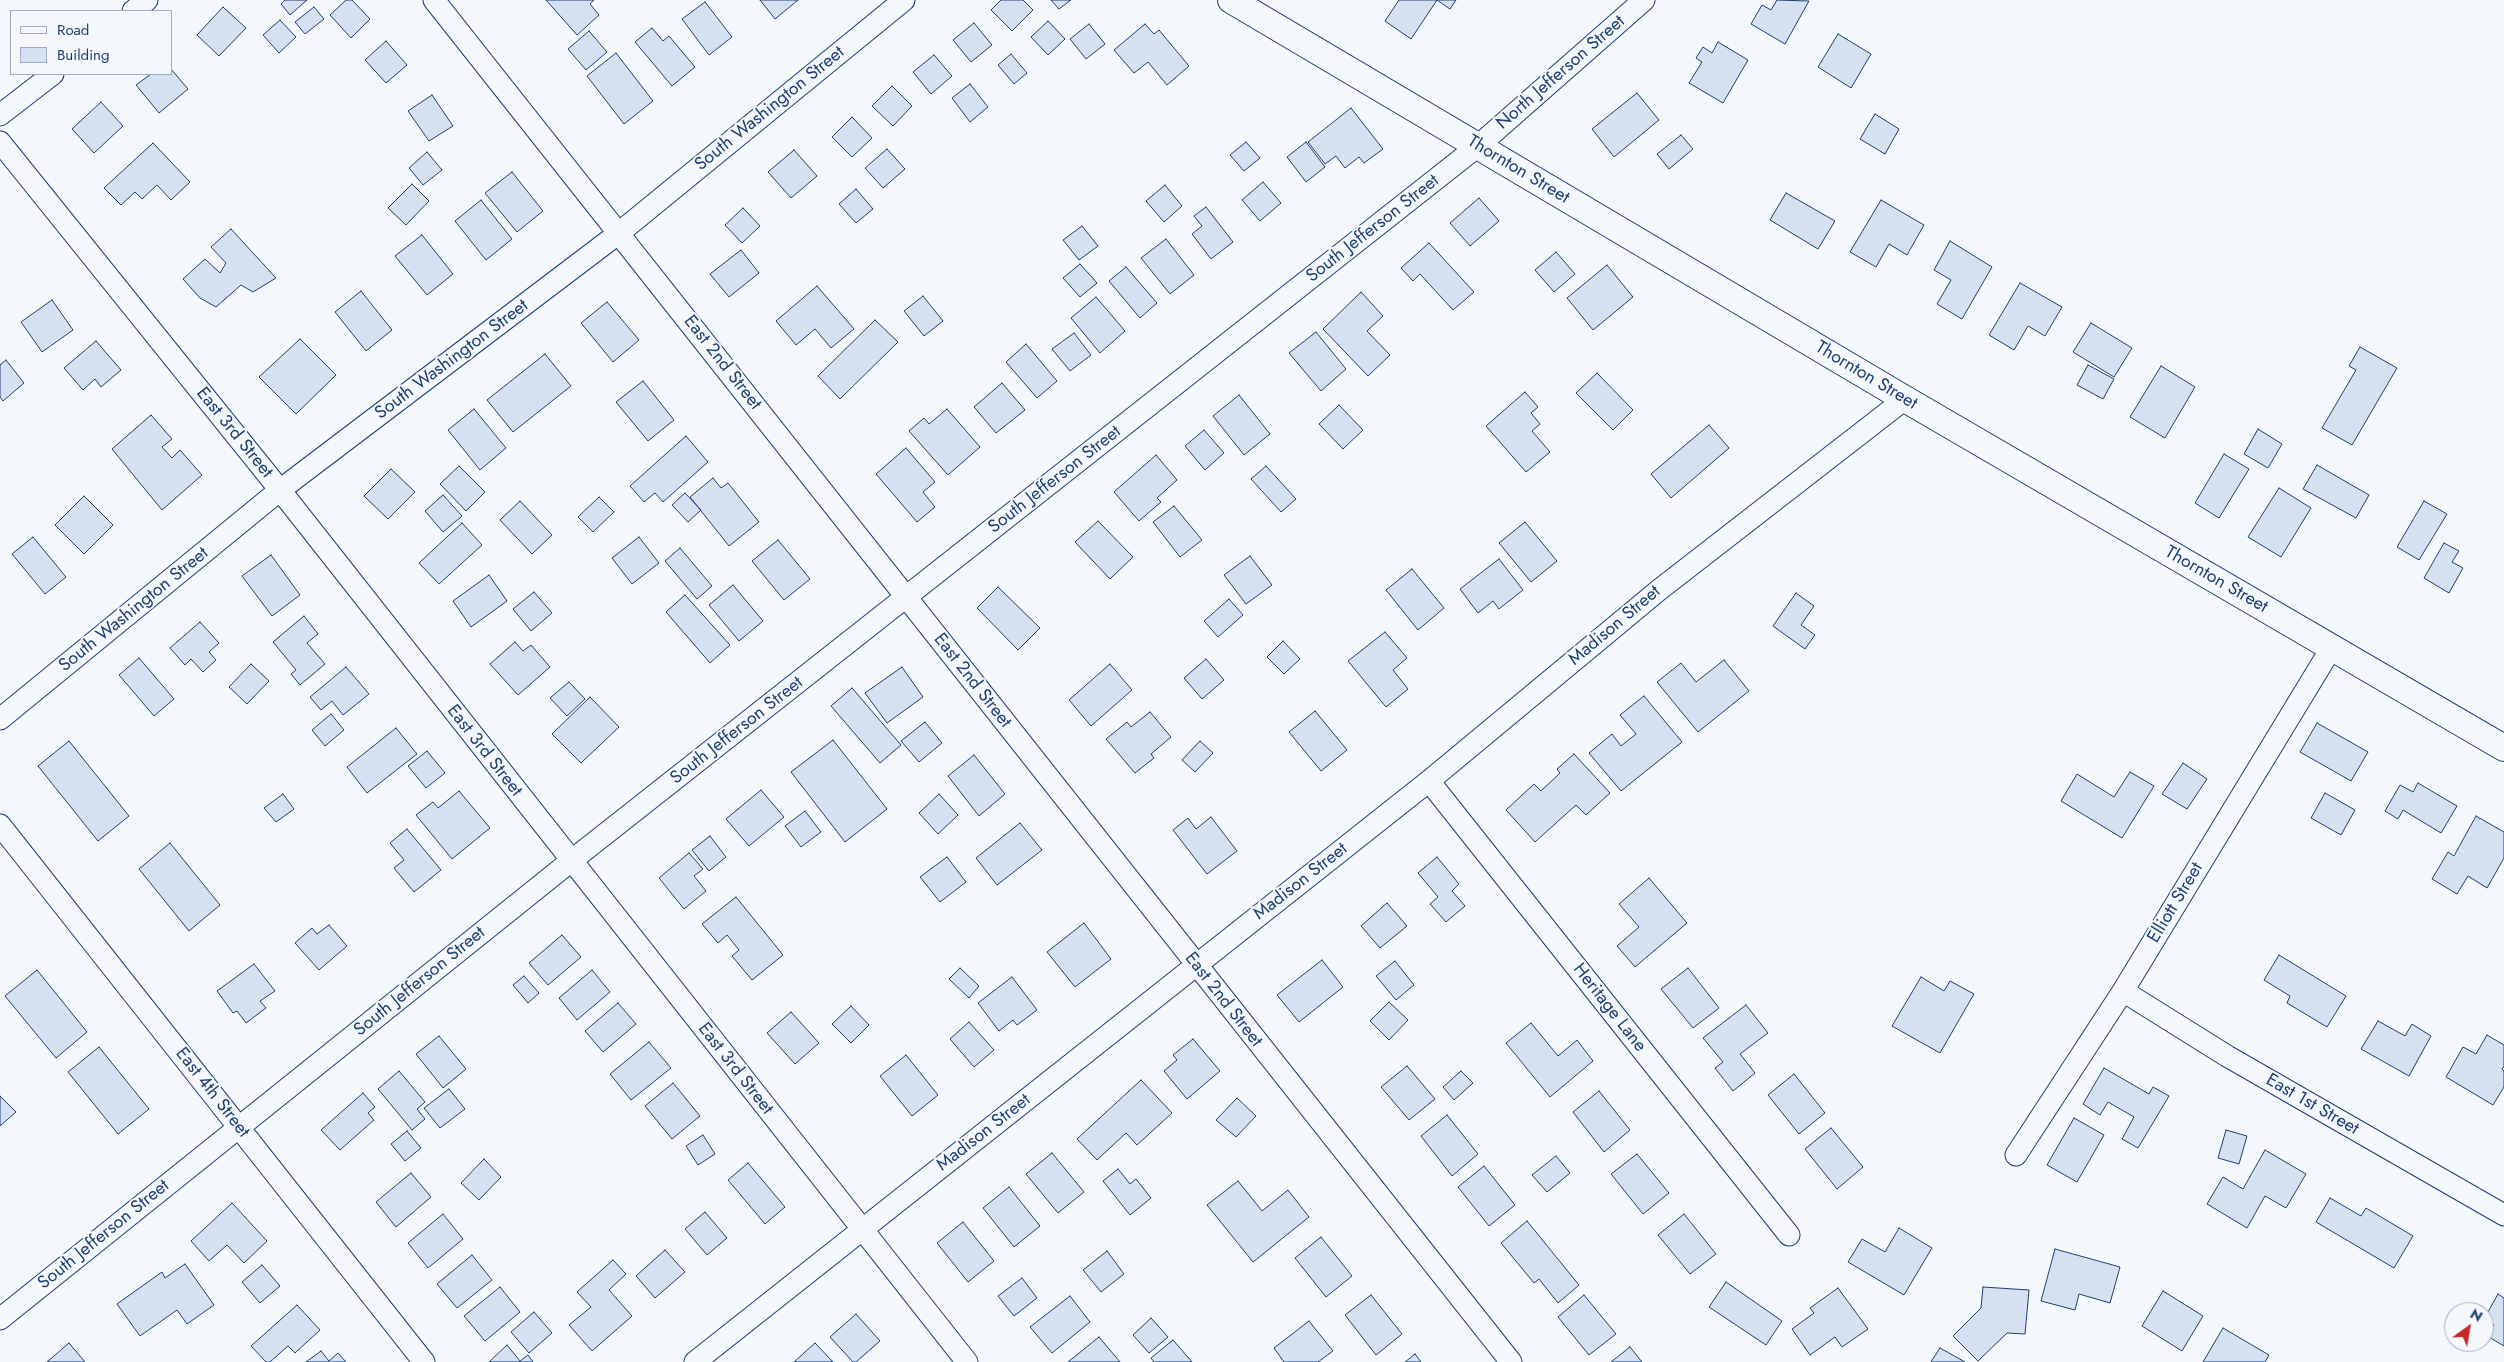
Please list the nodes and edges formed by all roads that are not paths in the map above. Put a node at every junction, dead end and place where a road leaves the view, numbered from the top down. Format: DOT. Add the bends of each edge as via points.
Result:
graph roads {
  1 [pos="147,0"];
  2 [pos="434,0"];
  3 [pos="904,0"];
  4 [pos="1231,0"];
  5 [pos="1644,0"];
  6 [pos="133,10"];
  7 [pos="52,75"];
  8 [pos="0,116"];
  9 [pos="0,142"];
  10 [pos="1478,146"];
  11 [pos="619,233"];
  12 [pos="1905,399"];
  13 [pos="280,490"];
  14 [pos="906,598"];
  15 [pos="2332,647"];
  16 [pos="0,719"];
  17 [pos="2504,748"];
  18 [pos="1429,782"];
  19 [pos="0,825"];
  20 [pos="571,862"];
  21 [pos="1196,966"];
  22 [pos="2123,991"];
  23 [pos="239,1127"];
  24 [pos="2016,1155"];
  25 [pos="2504,1215"];
  26 [pos="862,1229"];
  27 [pos="1789,1236"];
  28 [pos="0,1319"];
  29 [pos="424,1362"];
  30 [pos="695,1362"];
  31 [pos="967,1362"];
  32 [pos="1511,1362"];
  1 -- 6 [label="street"];
  2 -- 11 [label="street, East 2nd Street"];
  3 -- 11 [label="street, South Washington Street"];
  4 -- 10 [label="street, Thornton Street"];
  5 -- 10 [label="street, North Jefferson Street"];
  7 -- 8 [label="street"];
  9 -- 13 [label="street, East 3rd Street"];
  10 -- 12 [label="street, Thornton Street"];
  10 -- 14 [label="street, South Jefferson Street"];
  11 -- 13 [label="street, South Washington Street"];
  11 -- 14 [label="street, East 2nd Street"];
  12 -- 15 [label="street, Thornton Street"];
  12 -- 18 [label="street, Madison Street" via="1659,590"];
  13 -- 16 [label="street, South Washington Street"];
  13 -- 20 [label="street, East 3rd Street"];
  14 -- 20 [label="street, South Jefferson Street"];
  14 -- 21 [label="street, East 2nd Street"];
  15 -- 17 [label="street, Thornton Street"];
  15 -- 22 [label="street, Elliott Street"];
  18 -- 21 [label="street, Madison Street"];
  18 -- 27 [label="street, Heritage Lane"];
  19 -- 23 [label="street, East 4th Street"];
  20 -- 23 [label="street, South Jefferson Street"];
  20 -- 26 [label="street, East 3rd Street"];
  21 -- 26 [label="street, Madison Street"];
  21 -- 32 [label="street, East 2nd Street"];
  22 -- 24 [label="street, Elliott Street"];
  22 -- 25 [label="street, East 1st Street" via="2227,1056"];
  23 -- 28 [label="street, South Jefferson Street"];
  23 -- 29 [label="street, East 4th Street"];
  26 -- 30 [label="street, Madison Street"];
  26 -- 31 [label="street, East 3rd Street"];
}
